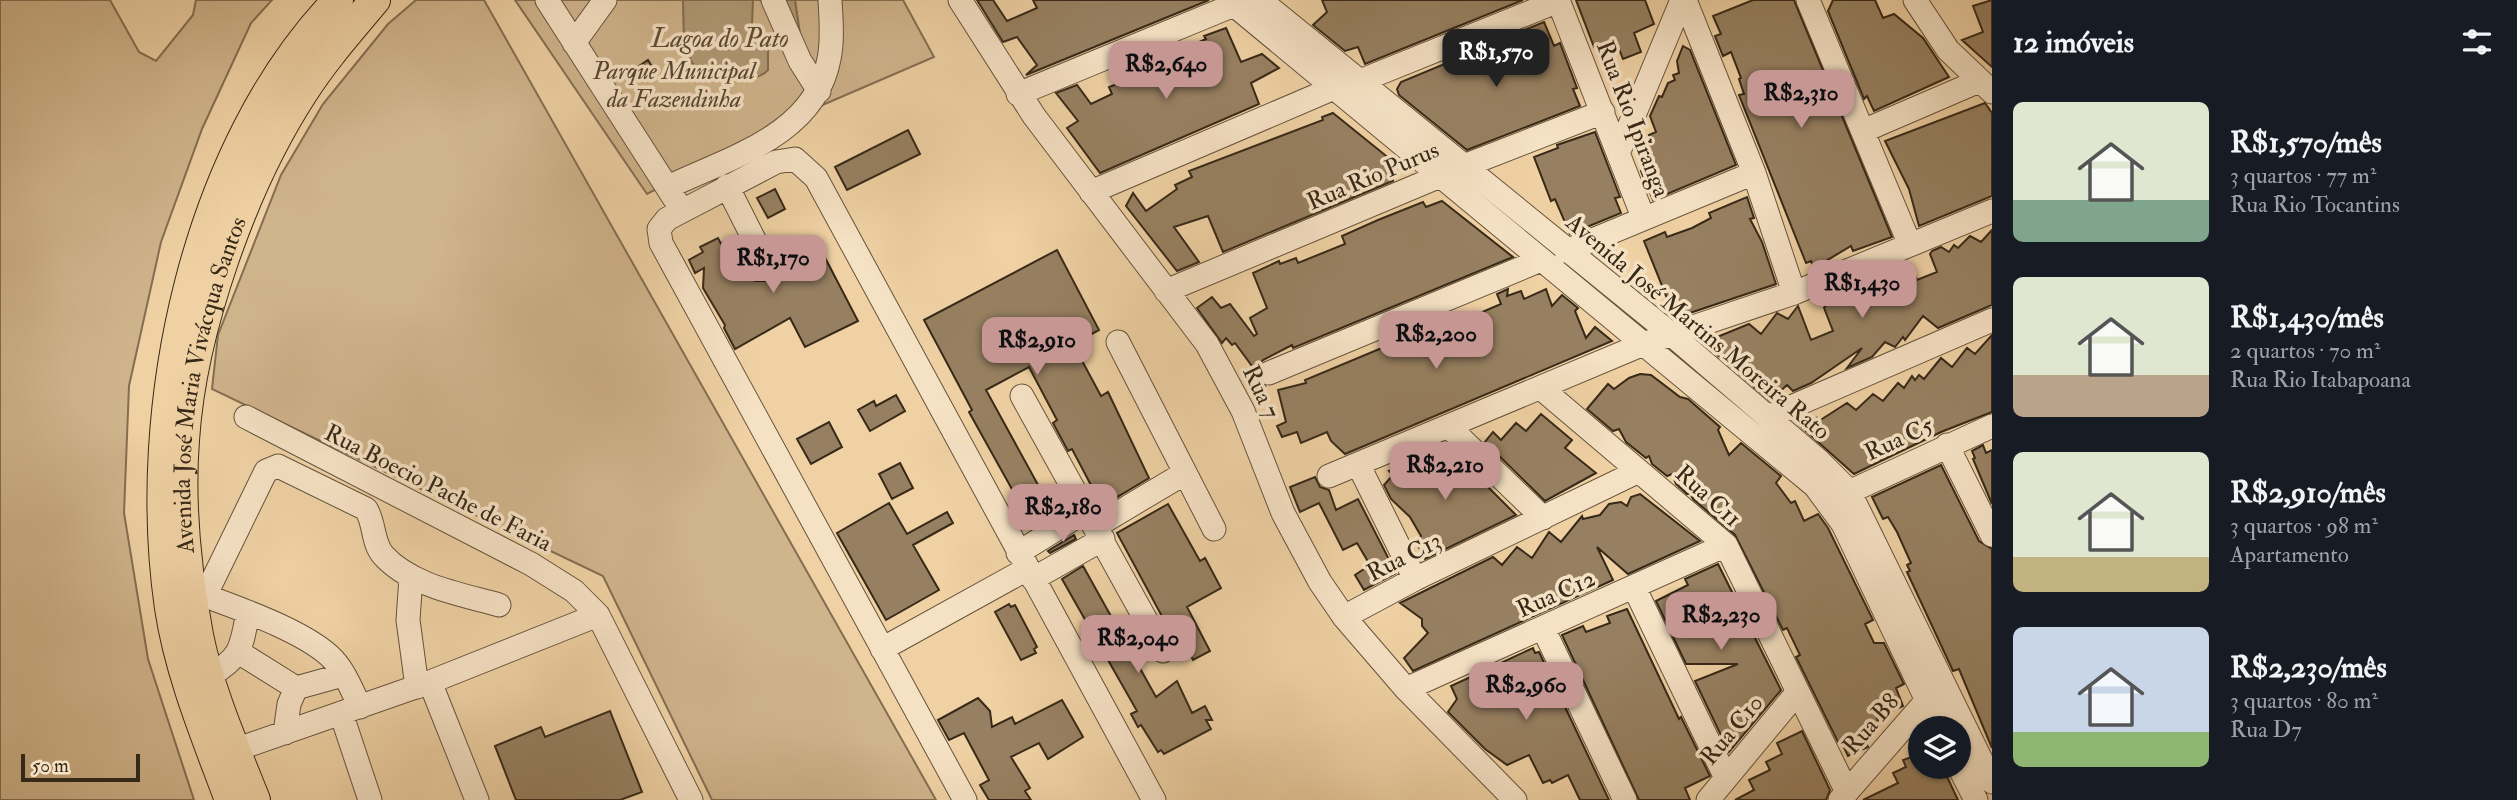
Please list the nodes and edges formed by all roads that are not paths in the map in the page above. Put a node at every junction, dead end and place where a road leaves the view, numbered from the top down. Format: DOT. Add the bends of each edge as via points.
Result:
graph roads {
  1 [pos="338,0"];
  2 [pos="375,0"];
  3 [pos="547,0"];
  4 [pos="605,0"];
  5 [pos="772,0"];
  6 [pos="830,0"];
  7 [pos="960,0"];
  8 [pos="1260,0"];
  9 [pos="1558,0"];
  10 [pos="1684,0"];
  11 [pos="1808,0"];
  12 [pos="1915,0"];
  13 [pos="1236,2"];
  14 [pos="574,43"];
  15 [pos="1360,80"];
  16 [pos="1985,87"];
  17 [pos="1334,88"];
  18 [pos="819,91"];
  19 [pos="1018,94"];
  20 [pos="1603,112"];
  21 [pos="1863,131"];
  22 [pos="1619,151"];
  23 [pos="1464,166"];
  24 [pos="1754,173"];
  25 [pos="1441,176"];
  26 [pos="727,186"];
  27 [pos="668,187"];
  28 [pos="1091,192"];
  29 [pos="681,211"];
  30 [pos="1992,211"];
  31 [pos="1643,217"];
  32 [pos="1910,245"];
  33 [pos="1566,251"];
  34 [pos="1541,260"];
  35 [pos="769,269"];
  36 [pos="1166,291"];
  37 [pos="1794,293"];
  38 [pos="1992,320"];
  39 [pos="1671,334"];
  40 [pos="1118,342"];
  41 [pos="1646,344"];
  42 [pos="1269,373"];
  43 [pos="1542,389"];
  44 [pos="1022,396"];
  45 [pos="247,417"];
  46 [pos="1768,417"];
  47 [pos="1448,426"];
  48 [pos="1992,426"];
  49 [pos="1947,445"];
  50 [pos="1359,464"];
  51 [pos="1639,471"];
  52 [pos="1185,473"];
  53 [pos="1329,476"];
  54 [pos="1839,496"];
  55 [pos="1543,518"];
  56 [pos="1095,525"];
  57 [pos="1214,529"];
  58 [pos="1992,536"];
  59 [pos="1726,545"];
  60 [pos="1026,567"];
  61 [pos="411,577"];
  62 [pos="1415,579"];
  63 [pos="1634,587"];
  64 [pos="198,594"];
  65 [pos="499,605"];
  66 [pos="248,612"];
  67 [pos="598,615"];
  68 [pos="1344,617"];
  69 [pos="1543,628"];
  70 [pos="882,649"];
  71 [pos="1163,651"];
  72 [pos="240,653"];
  73 [pos="344,675"];
  74 [pos="209,676"];
  75 [pos="1942,683"];
  76 [pos="423,685"];
  77 [pos="296,688"];
  78 [pos="1406,689"];
  79 [pos="1796,694"];
  80 [pos="1926,701"];
  81 [pos="350,710"];
  82 [pos="1934,716"];
  83 [pos="285,733"];
  84 [pos="235,750"];
  85 [pos="1490,775"];
  86 [pos="1726,778"];
  87 [pos="1968,779"];
  88 [pos="1980,795"];
  89 [pos="1844,796"];
  90 [pos="230,800"];
  91 [pos="255,800"];
  92 [pos="370,800"];
  93 [pos="477,800"];
  94 [pos="691,800"];
  95 [pos="965,800"];
  96 [pos="1154,800"];
  97 [pos="1494,800"];
  98 [pos="1515,800"];
  99 [pos="1625,800"];
  100 [pos="1708,800"];
  1 -- 90 [label="main road, Avenida José Maria Vivácqua Santos" via="273,88 222,184 187,293 164,420 163,515 171,611 194,700"];
  2 -- 64 [label="main road, Avenida José Maria Vivácqua Santos" via="334,49 280,131 219,276 192,379 184,438 184,538"];
  3 -- 14 [label="street"];
  4 -- 14 [label="street"];
  5 -- 18 [label="street"];
  6 -- 18 [label="street" via="830,57"];
  7 -- 19 [label="street, Rua 7"];
  8 -- 15 [label="street, Avenida José Martins Moreira Rato"];
  9 -- 15 [label="street"];
  9 -- 20 [label="street, Rua Rio Ipiranga"];
  10 -- 22 [label="street"];
  10 -- 24 [label="street"];
  11 -- 21 [label="street"];
  12 -- 16 [label="street" via="1948,50"];
  13 -- 17 [label="street, Avenida José Martins Moreira Rato"];
  13 -- 19 [label="street"];
  14 -- 27 [label="street"];
  15 -- 23 [label="street, Avenida José Martins Moreira Rato"];
  16 -- 21 [label="street"];
  17 -- 25 [label="street, Avenida José Martins Moreira Rato"];
  17 -- 28 [label="street"];
  18 -- 27 [label="street" via="806,111 767,140"];
  19 -- 28 [label="street, Rua 7"];
  20 -- 22 [label="street, Rua Rio Ipiranga"];
  20 -- 23 [label="street, Rua Rio Purus"];
  21 -- 32 [label="street"];
  22 -- 31 [label="street, Rua Rio Ipiranga"];
  23 -- 25 [label="street, Rua Rio Purus"];
  23 -- 33 [label="street, Avenida José Martins Moreira Rato"];
  24 -- 31 [label="street"];
  24 -- 37 [label="street"];
  25 -- 34 [label="street, Avenida José Martins Moreira Rato"];
  25 -- 36 [label="street, Rua Rio Purus"];
  26 -- 29 [label="street"];
  26 -- 35 [label="street"];
  26 -- 60 [label="street" via="764,165 795,159 816,178"];
  27 -- 29 [label="street"];
  28 -- 36 [label="street, Rua 7"];
  29 -- 70 [label="street" via="659,229 664,250"];
  30 -- 32 [label="street"];
  31 -- 33 [label="street"];
  32 -- 37 [label="street"];
  33 -- 39 [label="street, Avenida José Martins Moreira Rato"];
  34 -- 41 [label="street, Avenida José Martins Moreira Rato"];
  34 -- 42 [label="street"];
  36 -- 68 [label="street, Rua 7" via="1227,378 1300,548"];
  37 -- 39 [label="street"];
  38 -- 46 [label="street"];
  39 -- 41 [label="street"];
  39 -- 46 [label="street, Avenida José Martins Moreira Rato"];
  40 -- 52 [label="street"];
  41 -- 43 [label="street"];
  41 -- 54 [label="street, Avenida José Martins Moreira Rato" via="1796,468"];
  43 -- 47 [label="street"];
  43 -- 51 [label="street, Rua C11"];
  44 -- 56 [label="street"];
  45 -- 67 [label="street, Rua Boecio Pache de Faria" via="531,564 574,591"];
  46 -- 54 [label="street, Avenida José Martins Moreira Rato"];
  47 -- 50 [label="street"];
  47 -- 55 [label="street"];
  48 -- 49 [label="street, Rua C5"];
  49 -- 54 [label="street, Rua C5"];
  49 -- 58 [label="street"];
  50 -- 53 [label="street"];
  50 -- 62 [label="street"];
  51 -- 55 [label="street, Rua C13"];
  51 -- 59 [label="street, Rua C11"];
  52 -- 56 [label="street"];
  52 -- 57 [label="street"];
  54 -- 75 [label="street, Avenida José Martins Moreira Rato"];
  54 -- 80 [label="street, Avenida José Martins Moreira Rato" via="1843,524"];
  55 -- 62 [label="street, Rua C13"];
  56 -- 60 [label="street"];
  56 -- 60 [label="street"];
  56 -- 71 [label="street"];
  59 -- 63 [label="street, Rua C12"];
  59 -- 79 [label="street, Rua C11"];
  60 -- 70 [label="street"];
  60 -- 96 [label="street"];
  61 -- 64 [label="street" via="382,554 366,509 278,466 266,471"];
  61 -- 65 [label="street"];
  61 -- 76 [label="street" via="408,620"];
  62 -- 68 [label="street, Rua C13"];
  63 -- 69 [label="street, Rua C12"];
  63 -- 86 [label="street"];
  64 -- 66 [label="street"];
  64 -- 74 [label="main road, Avenida José Maria Vivácqua Santos" via="198,636"];
  66 -- 72 [label="street"];
  66 -- 73 [label="street" via="307,641 336,662"];
  67 -- 76 [label="street"];
  67 -- 94 [label="street, Rua Boecio Pache de Faria"];
  68 -- 78 [label="street, Rua 7"];
  69 -- 78 [label="street, Rua C12"];
  69 -- 99 [label="street"];
  70 -- 95 [label="street"];
  72 -- 74 [label="street"];
  72 -- 77 [label="street"];
  73 -- 77 [label="street"];
  73 -- 81 [label="street"];
  74 -- 84 [label="main road, Avenida José Maria Vivácqua Santos"];
  75 -- 80 [label="street, Rua B8"];
  75 -- 88 [label="street, Avenida José Martins Moreira Rato"];
  76 -- 81 [label="street"];
  76 -- 93 [label="street"];
  77 -- 83 [label="street"];
  78 -- 85 [label="street, Rua 7"];
  79 -- 86 [label="street, Rua C10"];
  79 -- 89 [label="street, Rua C11"];
  80 -- 82 [label="street, Avenida José Martins Moreira Rato"];
  80 -- 89 [label="street, Rua B8"];
  81 -- 83 [label="street"];
  81 -- 92 [label="street"];
  83 -- 84 [label="street"];
  84 -- 91 [label="main road, Avenida José Maria Vivácqua Santos"];
  85 -- 97 [label="street"];
  85 -- 98 [label="street, Rua 7"];
  86 -- 100 [label="street, Rua C10"];
  87 -- 88 [label="street, Avenida José Martins Moreira Rato"];
}
